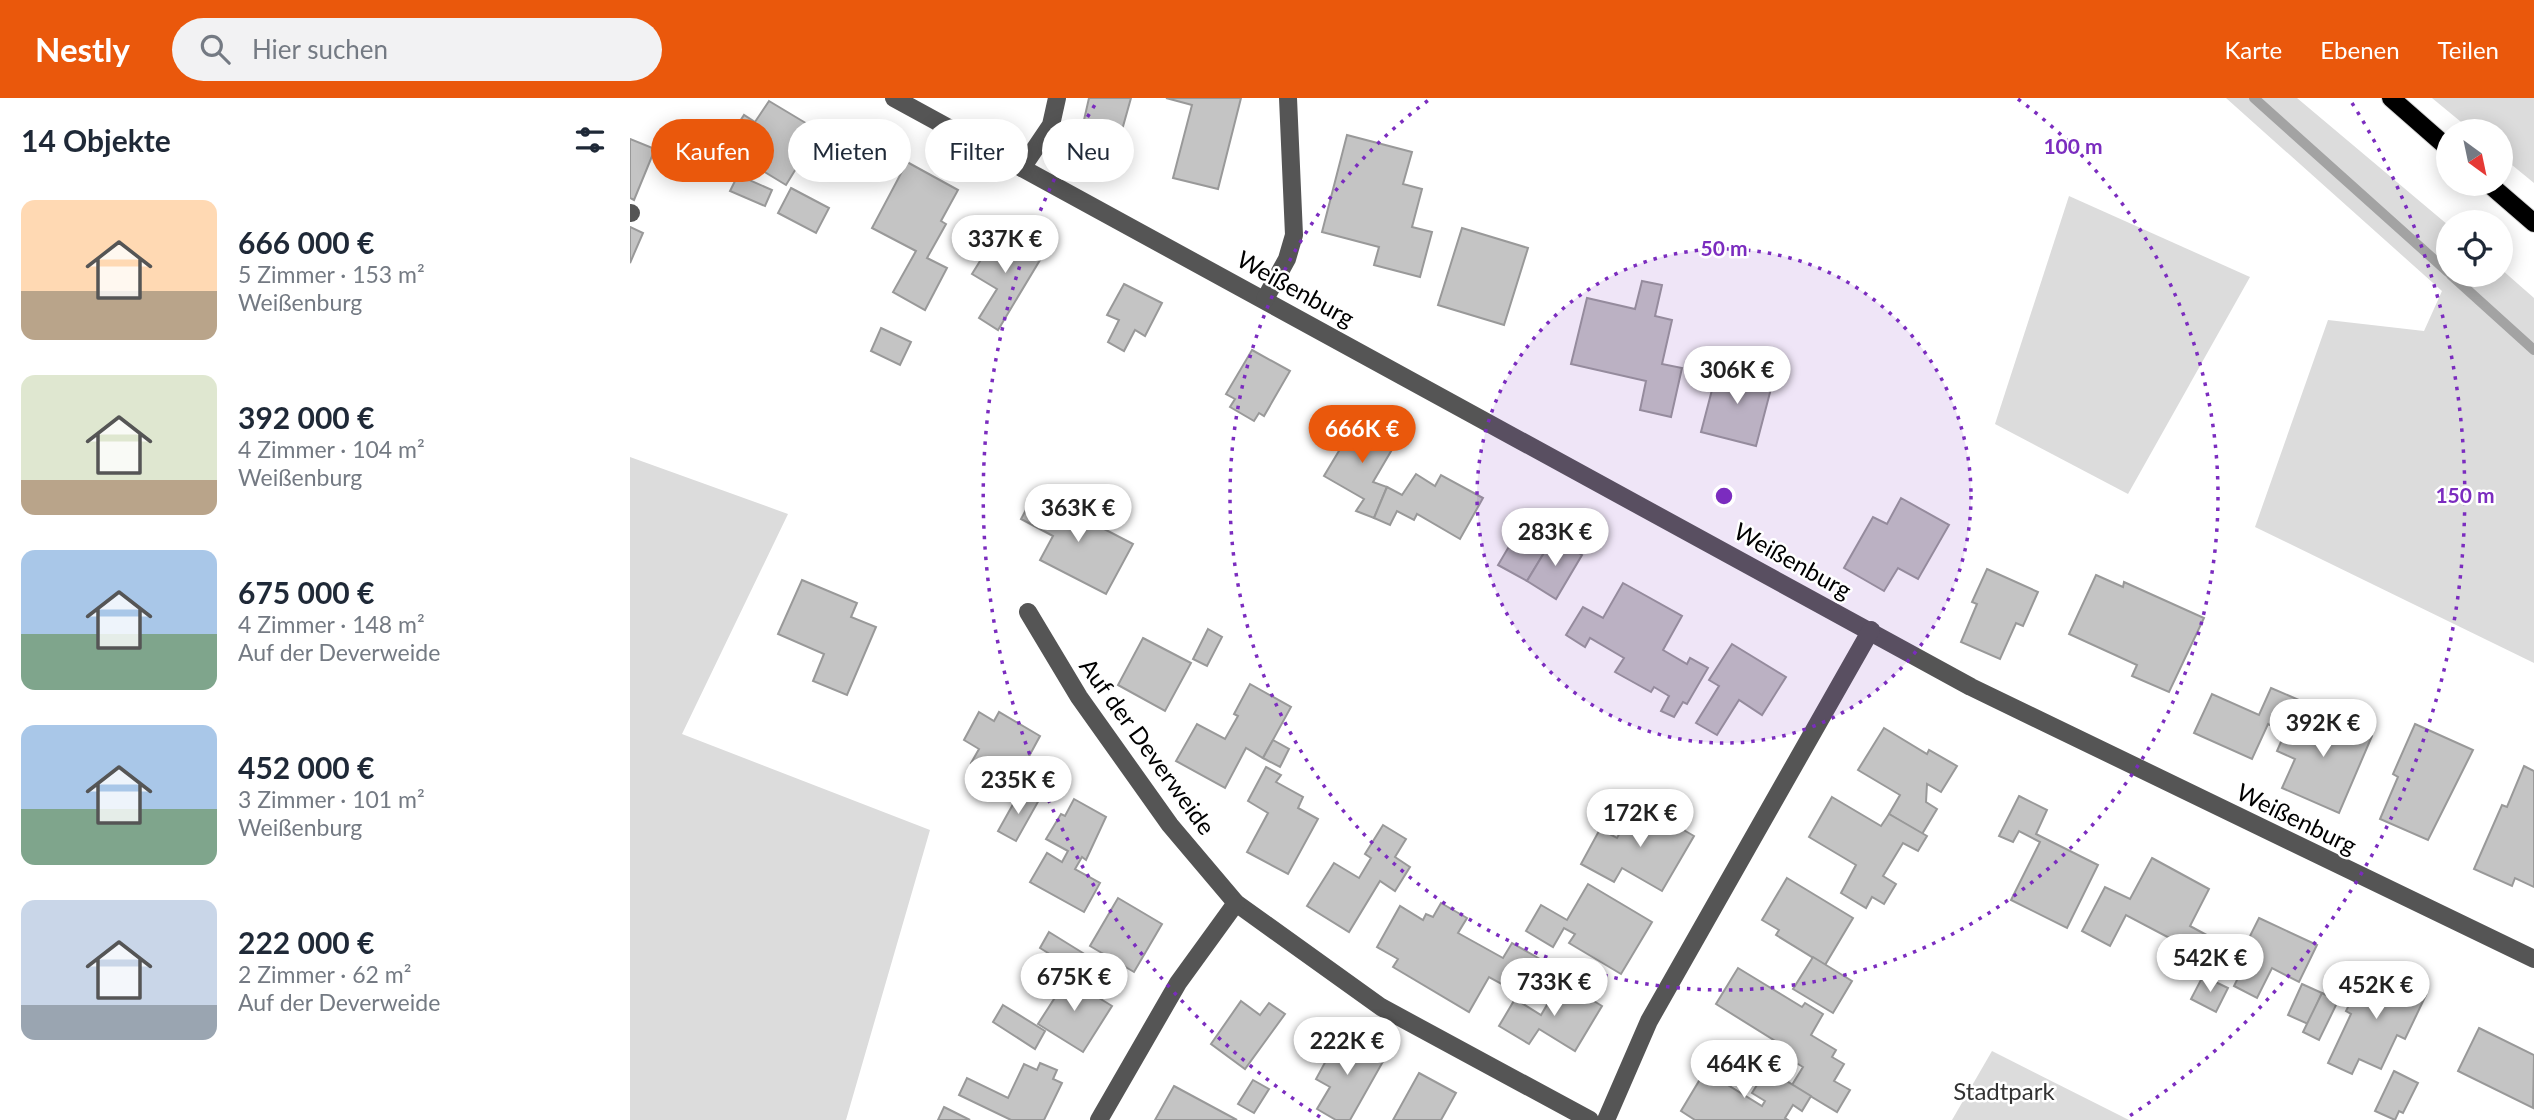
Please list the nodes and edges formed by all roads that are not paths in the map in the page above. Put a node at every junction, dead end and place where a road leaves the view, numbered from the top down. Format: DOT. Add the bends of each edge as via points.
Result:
graph roads {
  1 [pos="894,98"];
  2 [pos="1057,98"];
  3 [pos="1288,98"];
  4 [pos="2391,98"];
  5 [pos="932,119"];
  6 [pos="2436,137"];
  7 [pos="1028,159"];
  8 [pos="1028,171"];
  9 [pos="2503,196"];
  10 [pos="2534,223"];
  11 [pos="1265,299"];
  12 [pos="1028,612"];
  13 [pos="1871,630"];
  14 [pos="1236,903"];
  15 [pos="2534,960"];
  16 [pos="1099,1120"];
  17 [pos="1590,1120"];
  18 [pos="1606,1120"];
  1 -- 5 [label="street, Weißenburg"];
  2 -- 7 [label="street" via="1051,125"];
  3 -- 11 [label="street" via="1294,235 1287,259"];
  4 -- 6 [label="main road"];
  8 -- 11 [label="street, Weißenburg"];
  9 -- 10 [label="main road"];
  11 -- 13 [label="street, Weißenburg"];
  12 -- 14 [label="street, Auf der Deverweide" via="1086,708 1170,825"];
  13 -- 15 [label="street, Weißenburg" via="1970,687"];
  13 -- 18 [label="street" via="1649,1021"];
  14 -- 16 [label="street" via="1178,982"];
  14 -- 17 [label="street, Auf der Deverweide" via="1381,1007"];
}
